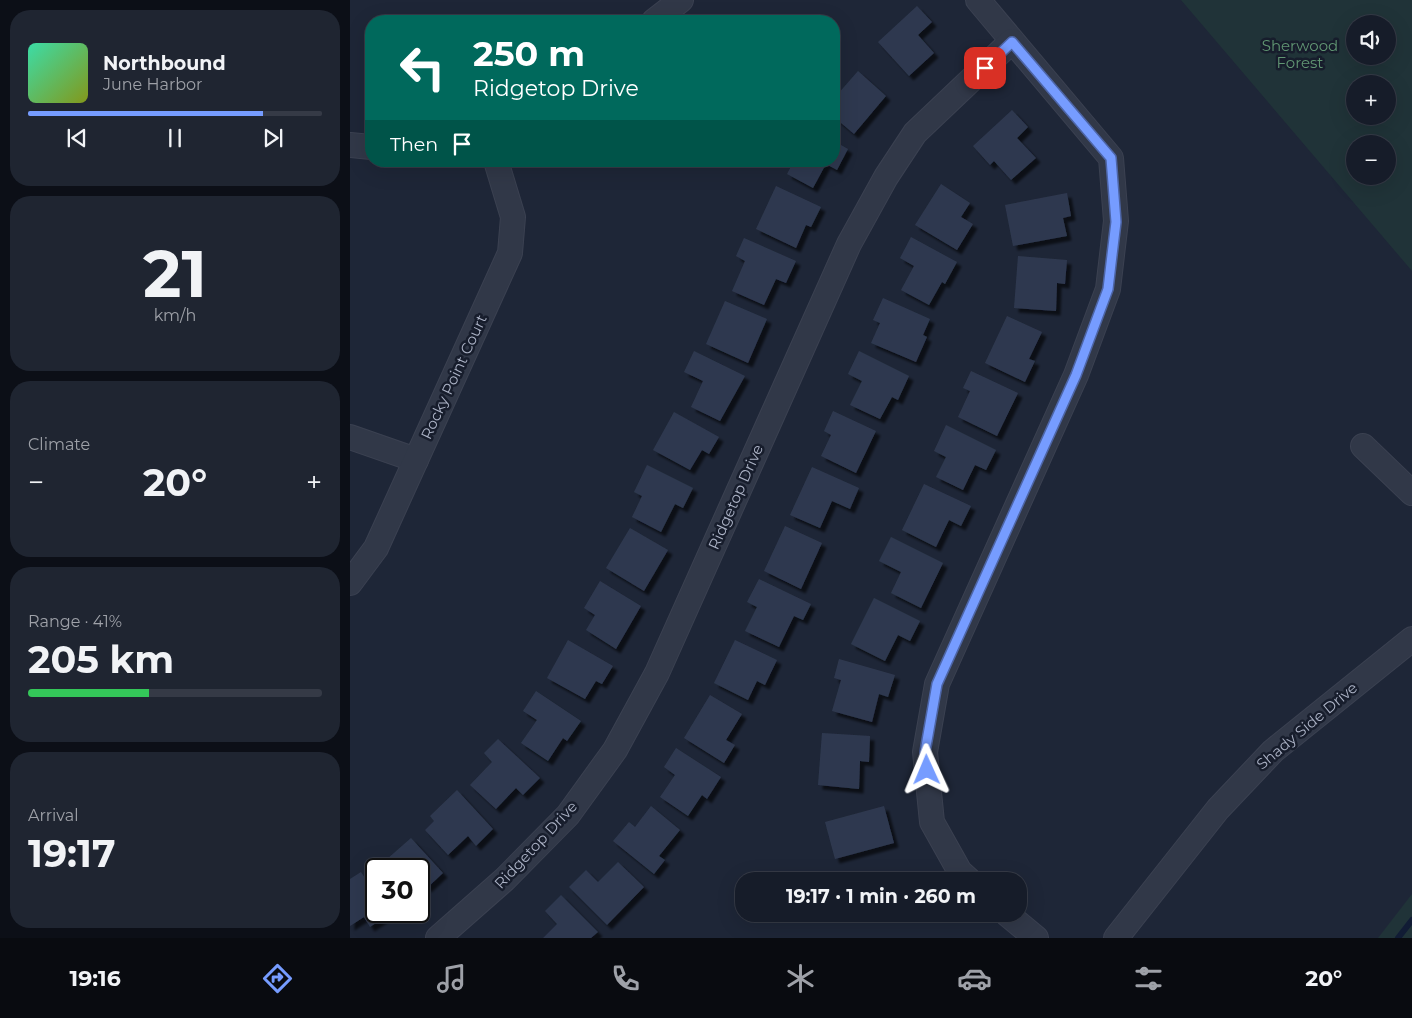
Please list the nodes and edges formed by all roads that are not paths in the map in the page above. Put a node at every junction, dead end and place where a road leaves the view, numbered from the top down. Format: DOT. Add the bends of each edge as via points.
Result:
graph roads {
  1 [pos="681,0"];
  2 [pos="978,0"];
  3 [pos="662,15"];
  4 [pos="1012,42"];
  5 [pos="350,145"];
  6 [pos="365,146"];
  7 [pos="498,167"];
  8 [pos="350,437"];
  9 [pos="1363,446"];
  10 [pos="416,460"];
  11 [pos="1412,494"];
  12 [pos="350,583"];
  13 [pos="1412,639"];
  14 [pos="960,872"];
  15 [pos="1017,922"];
  16 [pos="438,938"];
  17 [pos="1036,938"];
  18 [pos="1116,938"];
  1 -- 3 [label="street"];
  2 -- 4 [label="street"];
  4 -- 14 [label="street" via="1111,158 1116,222 1108,289 1076,375 937,684 925,752 932,822"];
  4 -- 16 [label="street, Ridgetop Drive" via="915,133 886,176 849,244 658,673 615,750 568,815 505,879"];
  5 -- 6 [label="street"];
  7 -- 10 [label="street, Rocky Point Court" via="513,217 510,253"];
  8 -- 10 [label="street"];
  9 -- 11 [label="street"];
  10 -- 12 [label="street, Rocky Point Court" via="376,548"];
  13 -- 18 [label="street, Shady Side Drive" via="1273,751 1218,809"];
  15 -- 17 [label="street"];
}
